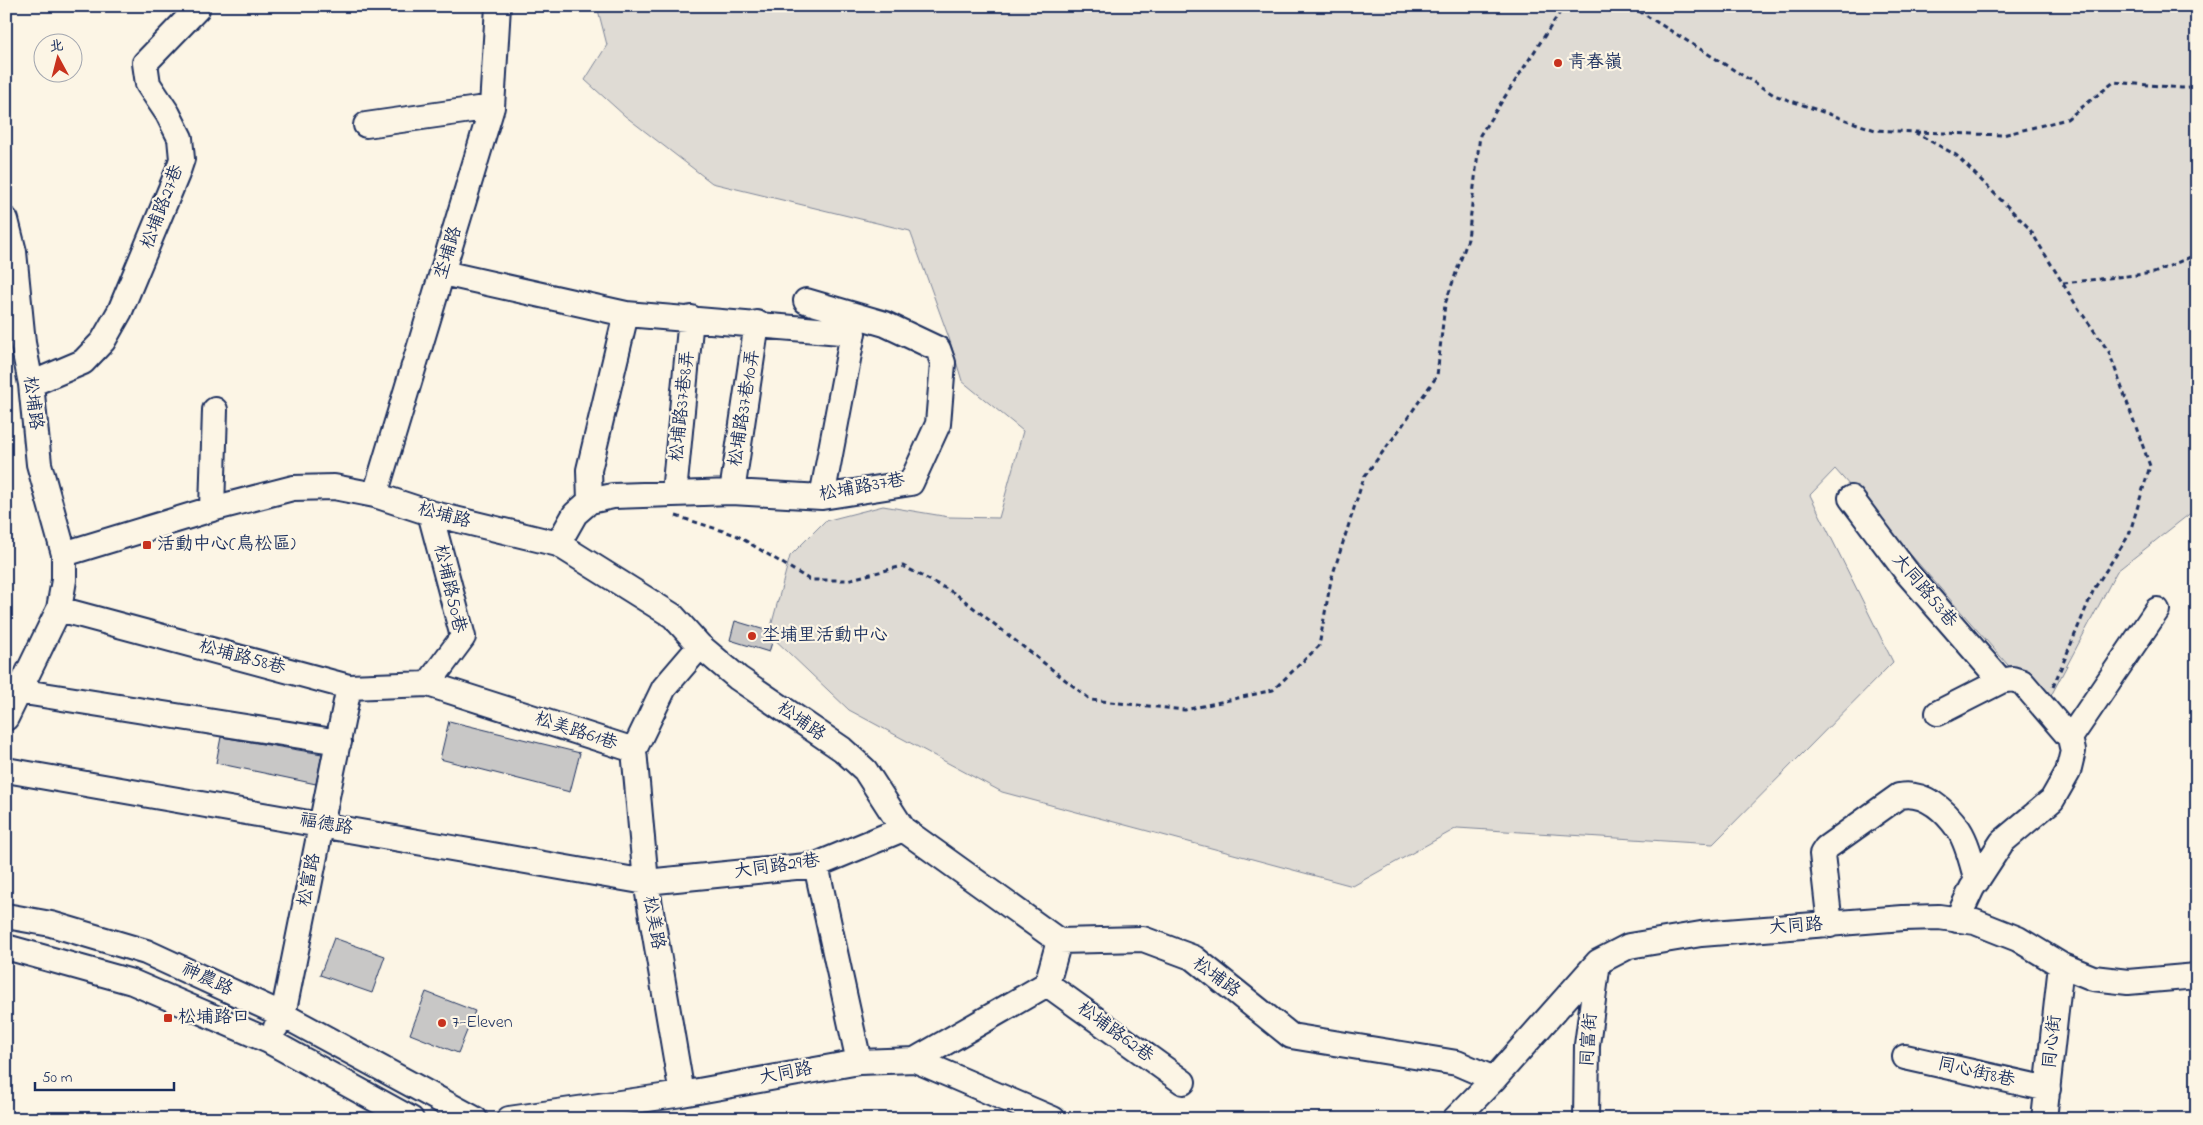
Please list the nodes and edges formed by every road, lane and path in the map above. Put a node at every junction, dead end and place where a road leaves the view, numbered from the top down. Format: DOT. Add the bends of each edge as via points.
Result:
graph roads {
  1 [pos="498,6"];
  2 [pos="1564,6"];
  3 [pos="1631,6"];
  4 [pos="197,9"];
  5 [pos="2197,86"];
  6 [pos="492,106"];
  7 [pos="366,125"];
  8 [pos="1914,132"];
  9 [pos="6,220"];
  10 [pos="2197,254"];
  11 [pos="443,273"];
  12 [pos="2062,283"];
  13 [pos="806,301"];
  14 [pos="626,314"];
  15 [pos="692,318"];
  16 [pos="757,323"];
  17 [pos="31,384"];
  18 [pos="215,410"];
  19 [pos="732,492"];
  20 [pos="375,495"];
  21 [pos="822,497"];
  22 [pos="1851,498"];
  23 [pos="590,501"];
  24 [pos="672,503"];
  25 [pos="212,509"];
  26 [pos="430,513"];
  27 [pos="558,544"];
  28 [pos="64,554"];
  29 [pos="59,609"];
  30 [pos="2157,610"];
  31 [pos="700,646"];
  32 [pos="2001,681"];
  33 [pos="428,684"];
  34 [pos="349,687"];
  35 [pos="2052,689"];
  36 [pos="18,691"];
  37 [pos="1938,713"];
  38 [pos="6,718"];
  39 [pos="2070,738"];
  40 [pos="340,742"];
  41 [pos="634,750"];
  42 [pos="6,770"];
  43 [pos="321,824"];
  44 [pos="903,829"];
  45 [pos="816,865"];
  46 [pos="1977,881"];
  47 [pos="646,882"];
  48 [pos="6,916"];
  49 [pos="1957,920"];
  50 [pos="1830,925"];
  51 [pos="1059,941"];
  52 [pos="6,947"];
  53 [pos="1598,962"];
  54 [pos="2061,964"];
  55 [pos="2197,976"];
  56 [pos="1047,984"];
  57 [pos="283,1015"];
  58 [pos="269,1041"];
  59 [pos="1905,1057"];
  60 [pos="916,1060"];
  61 [pos="859,1062"];
  62 [pos="1494,1079"];
  63 [pos="1184,1082"];
  64 [pos="2048,1089"];
  65 [pos="682,1094"];
  66 [pos="411,1119"];
  67 [pos="475,1119"];
  68 [pos="510,1119"];
  69 [pos="1053,1119"];
  70 [pos="1455,1119"];
  71 [pos="1586,1119"];
  72 [pos="2044,1119"];
  1 -- 6 [label="street, 坔埔路"];
  2 -- 24 [label="path" via="1480,135 1468,239 1445,304 1436,376 1364,477 1332,580 1319,646 1273,690 1185,710 1091,700 956,594 903,566 847,580 810,580 736,535"];
  3 -- 8 [label="path" via="1774,95 1875,130"];
  4 -- 17 [label="street, 松埔路27巷" via="145,63 148,84 180,138 182,159 157,227 103,341 83,362"];
  5 -- 8 [label="path" via="2182,88 2114,82 2067,119 2003,136"];
  6 -- 7 [label="street"];
  6 -- 11 [label="street, 坔埔路"];
  8 -- 12 [label="path" via="1956,155 2029,228"];
  9 -- 17 [label="street, 松埔路" via="14,252 23,343"];
  10 -- 12 [label="path" via="2154,273"];
  11 -- 14 [label="street"];
  11 -- 20 [label="street, 坔埔路"];
  12 -- 35 [label="path" via="2109,352 2150,466 2129,535 2094,590"];
  13 -- 21 [label="street, 松埔路37巷" via="885,324 938,350 943,363 938,424 911,483"];
  14 -- 15 [label="street"];
  14 -- 23 [label="street" via="589,470"];
  15 -- 16 [label="street"];
  15 -- 24 [label="street, 松埔路37巷8弄"];
  16 -- 19 [label="street, 松埔路37巷10弄"];
  16 -- 21 [label="street" via="853,333"];
  17 -- 28 [label="street, 松埔路" via="39,464"];
  18 -- 25 [label="street"];
  19 -- 21 [label="street, 松埔路37巷"];
  19 -- 24 [label="street, 松埔路37巷"];
  20 -- 25 [label="street, 松埔路" via="334,487 293,488"];
  20 -- 26 [label="street, 松埔路"];
  22 -- 32 [label="street, 大同路53巷" via="1908,574"];
  23 -- 24 [label="street, 松埔路37巷" via="613,496"];
  23 -- 27 [label="street" via="575,514"];
  25 -- 28 [label="street, 松埔路"];
  26 -- 27 [label="street, 松埔路"];
  26 -- 33 [label="street, 松埔路50巷" via="464,636"];
  27 -- 31 [label="street, 松埔路" via="673,616"];
  28 -- 29 [label="street, 松埔路"];
  29 -- 34 [label="street, 松埔路58巷"];
  29 -- 36 [label="street, 松埔路"];
  30 -- 39 [label="street"];
  31 -- 41 [label="street, 松美路61巷" via="664,688"];
  31 -- 44 [label="street, 松埔路" via="738,678 842,750 865,770"];
  32 -- 37 [label="street"];
  32 -- 39 [label="street" via="2012,679 2022,682"];
  33 -- 34 [label="street, 松埔路58巷"];
  33 -- 41 [label="street, 松美路61巷"];
  34 -- 40 [label="street, 松富路"];
  36 -- 38 [label="street, 松埔路"];
  36 -- 40 [label="street"];
  39 -- 46 [label="street" via="2073,751 2068,772 2052,800 2002,842"];
  40 -- 43 [label="street, 松富路"];
  41 -- 47 [label="street, 松美路"];
  42 -- 43 [label="street, 福德路"];
  43 -- 47 [label="street, 福德路"];
  43 -- 57 [label="street, 松富路"];
  44 -- 45 [label="street, 大同路29巷"];
  44 -- 51 [label="street, 松埔路"];
  45 -- 47 [label="street, 大同路29巷"];
  45 -- 61 [label="street"];
  46 -- 49 [label="street"];
  46 -- 50 [label="street" via="1959,830 1941,809 1920,796 1899,796 1822,854"];
  47 -- 65 [label="street, 松美路"];
  48 -- 57 [label="street, 神農路" via="50,924 146,952"];
  49 -- 50 [label="street, 大同路" via="1903,918"];
  49 -- 54 [label="street, 大同路" via="1975,922 2018,939"];
  50 -- 53 [label="street, 大同路" via="1701,934 1629,946"];
  51 -- 56 [label="street"];
  51 -- 62 [label="street, 松埔路" via="1143,939 1194,958 1291,1036 1457,1063"];
  52 -- 58 [label="street, 神農路" via="132,982"];
  53 -- 62 [label="street, 大同路"];
  53 -- 71 [label="street, 同富街" via="1587,1045"];
  54 -- 55 [label="street, 大同路" via="2093,978 2128,982"];
  54 -- 64 [label="street, 同心街"];
  56 -- 60 [label="street"];
  56 -- 63 [label="street, 松埔路62巷"];
  57 -- 58 [label="street, 松富路"];
  57 -- 67 [label="street, 神農路"];
  58 -- 66 [label="street, 神農路"];
  59 -- 64 [label="street, 同心街8巷"];
  60 -- 61 [label="street, 大同路"];
  60 -- 69 [label="street, 大同路"];
  61 -- 65 [label="street, 大同路"];
  62 -- 70 [label="street, 大同路"];
  64 -- 72 [label="street, 同心街"];
  65 -- 68 [label="street, 大同路"];
}
